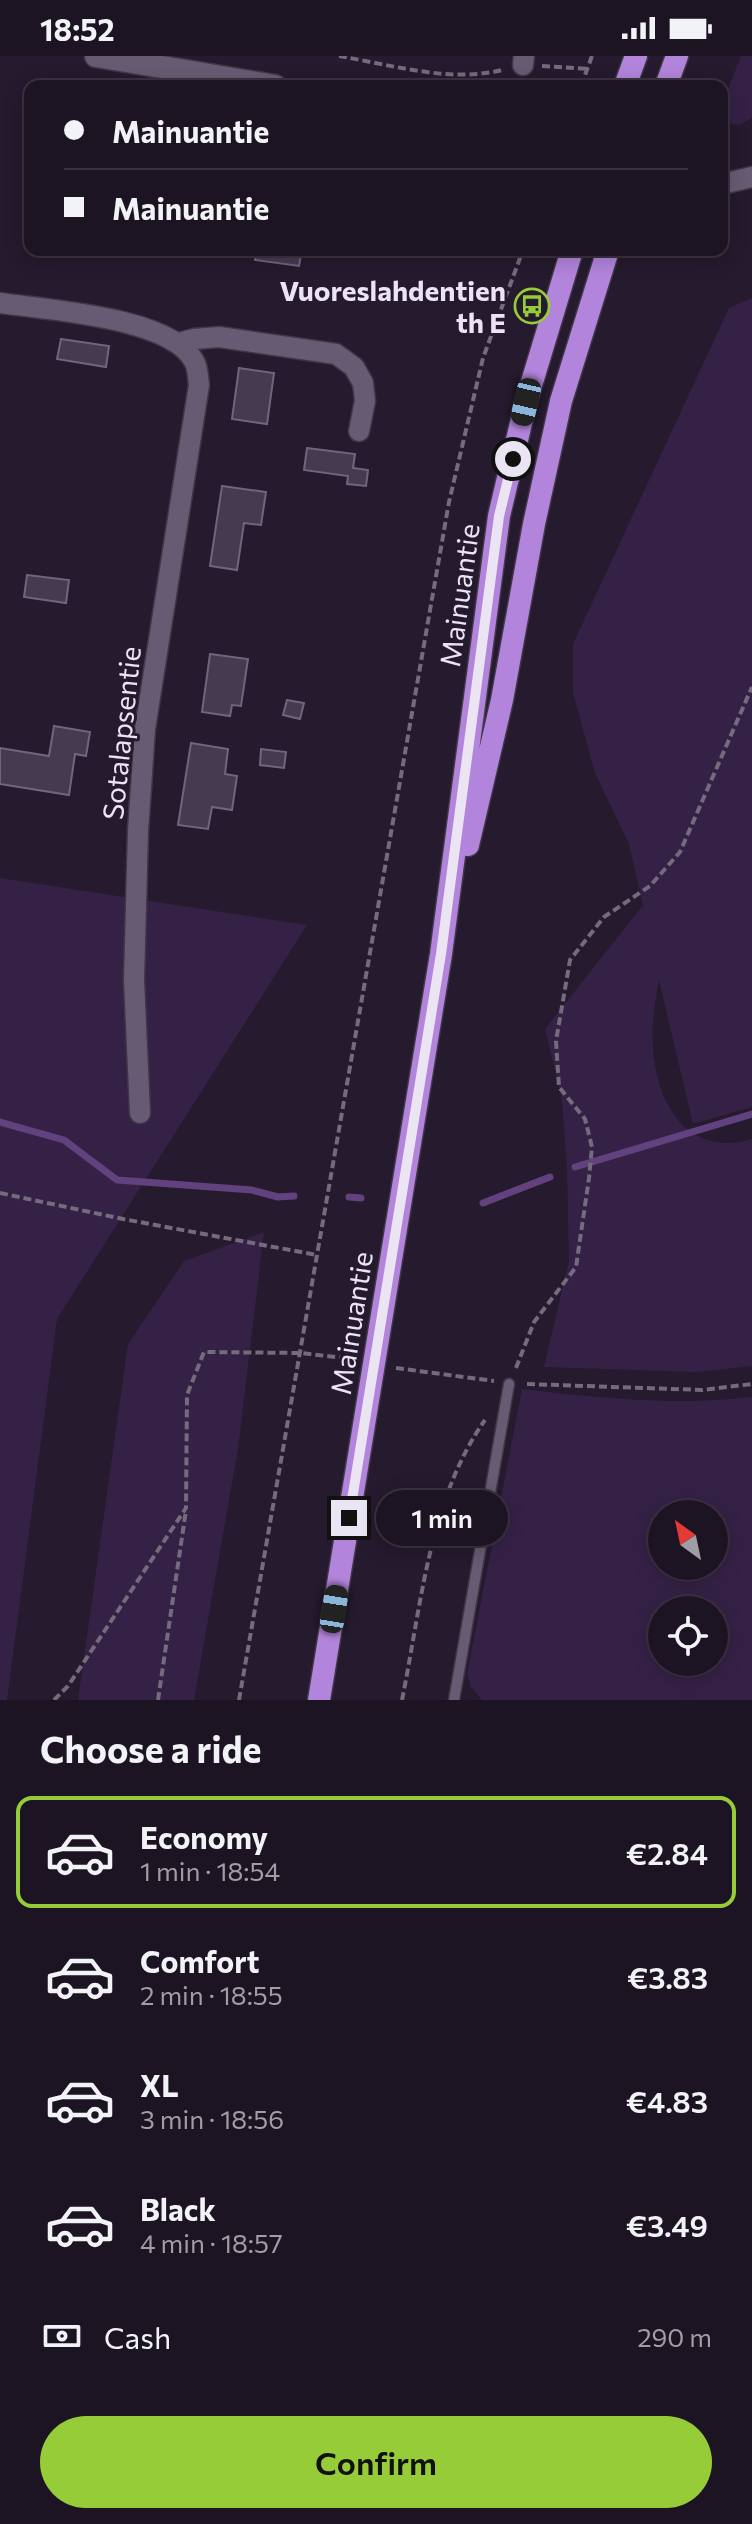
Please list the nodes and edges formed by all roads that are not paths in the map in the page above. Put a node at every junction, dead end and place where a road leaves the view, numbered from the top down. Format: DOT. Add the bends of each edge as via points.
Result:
graph roads {
  1 [pos="96,56"];
  2 [pos="636,56"];
  3 [pos="677,56"];
  4 [pos="239,80"];
  5 [pos="627,80"];
  6 [pos="668,80"];
  7 [pos="570,256"];
  8 [pos="606,256"];
  9 [pos="0,303"];
  10 [pos="179,343"];
  11 [pos="359,431"];
  12 [pos="441,954"];
  13 [pos="140,1113"];
  14 [pos="509,1384"];
  15 [pos="319,1700"];
  16 [pos="454,1700"];
  1 -- 4 [label="street"];
  2 -- 5 [label="highway"];
  3 -- 6 [label="highway"];
  7 -- 12 [label="highway, Mainuantie" via="526,402 499,516"];
  8 -- 12 [label="highway, Mainuantie" via="561,401 502,700"];
  9 -- 10 [label="street" via="156,330"];
  10 -- 11 [label="street" via="219,337 336,354 354,367 363,383"];
  10 -- 13 [label="street, Sotalapsentie" via="195,362 199,385 145,729 134,980"];
  12 -- 15 [label="highway, Mainuantie"];
  14 -- 16 [label="lane"];
}
